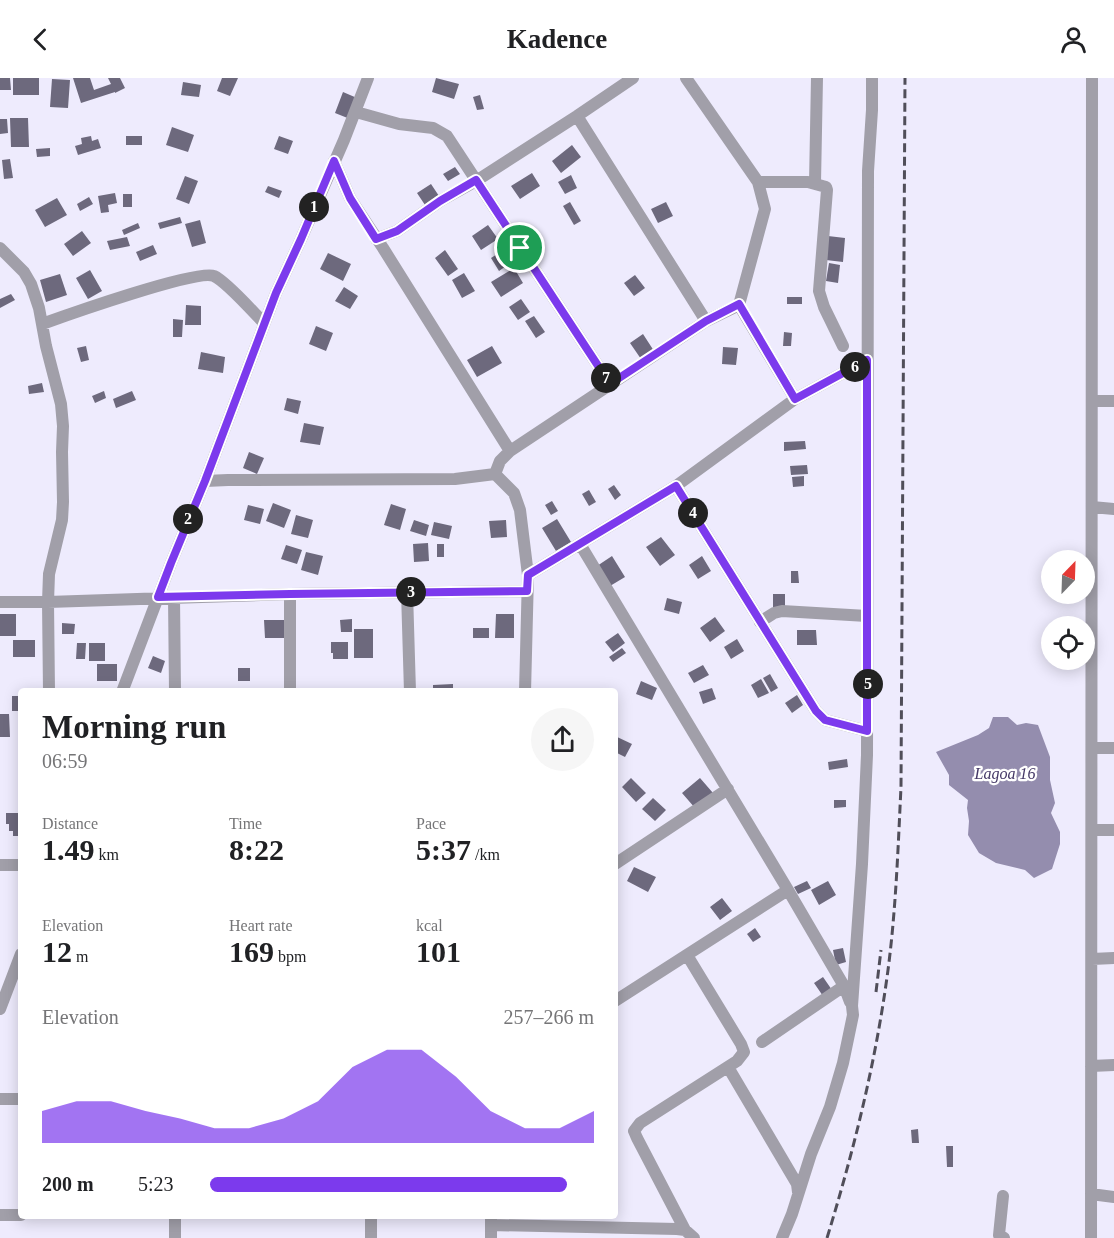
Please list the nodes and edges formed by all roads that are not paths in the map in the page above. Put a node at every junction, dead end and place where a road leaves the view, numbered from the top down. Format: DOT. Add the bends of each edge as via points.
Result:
graph roads {
  1 [pos="368,78"];
  2 [pos="633,78"];
  3 [pos="686,78"];
  4 [pos="817,78"];
  5 [pos="872,78"];
  6 [pos="1092,78"];
  7 [pos="356,112"];
  8 [pos="577,116"];
  9 [pos="334,161"];
  10 [pos="476,180"];
  11 [pos="758,182"];
  12 [pos="815,183"];
  13 [pos="397,231"];
  14 [pos="376,239"];
  15 [pos="0,248"];
  16 [pos="388,256"];
  17 [pos="739,304"];
  18 [pos="706,321"];
  19 [pos="264,323"];
  20 [pos="42,324"];
  21 [pos="843,346"];
  22 [pos="867,360"];
  23 [pos="610,384"];
  24 [pos="795,399"];
  25 [pos="1092,401"];
  26 [pos="1114,401"];
  27 [pos="510,451"];
  28 [pos="211,463"];
  29 [pos="495,474"];
  30 [pos="225,480"];
  31 [pos="205,481"];
  32 [pos="676,486"];
  33 [pos="1092,507"];
  34 [pos="1114,509"];
  35 [pos="580,544"];
  36 [pos="528,575"];
  37 [pos="527,591"];
  38 [pos="407,592"];
  39 [pos="290,594"];
  40 [pos="158,597"];
  41 [pos="174,597"];
  42 [pos="0,602"];
  43 [pos="48,602"];
  44 [pos="867,616"];
  45 [pos="760,622"];
  46 [pos="49,688"];
  47 [pos="124,688"];
  48 [pos="175,688"];
  49 [pos="290,688"];
  50 [pos="410,688"];
  51 [pos="525,688"];
  52 [pos="867,731"];
  53 [pos="1092,748"];
  54 [pos="1114,748"];
  55 [pos="728,789"];
  56 [pos="1092,830"];
  57 [pos="1114,830"];
  58 [pos="618,861"];
  59 [pos="18,865"];
  60 [pos="0,866"];
  61 [pos="788,890"];
  62 [pos="687,955"];
  63 [pos="1114,958"];
  64 [pos="1092,959"];
  65 [pos="16,979"];
  66 [pos="844,986"];
  67 [pos="618,998"];
  68 [pos="852,1006"];
  69 [pos="0,1009"];
  70 [pos="762,1042"];
  71 [pos="1114,1065"];
  72 [pos="1091,1066"];
  73 [pos="728,1067"];
  74 [pos="0,1099"];
  75 [pos="18,1099"];
  76 [pos="798,1193"];
  77 [pos="1091,1194"];
  78 [pos="1003,1196"];
  79 [pos="1114,1197"];
  80 [pos="0,1215"];
  81 [pos="18,1215"];
  82 [pos="175,1219"];
  83 [pos="370,1219"];
  84 [pos="491,1221"];
  85 [pos="689,1234"];
  86 [pos="1000,1237"];
  87 [pos="175,1238"];
  88 [pos="371,1238"];
  89 [pos="491,1238"];
  90 [pos="782,1238"];
  91 [pos="1091,1238"];
  1 -- 7 [label="street"];
  2 -- 8 [label="street"];
  3 -- 11 [label="street"];
  4 -- 12 [label="street"];
  5 -- 22 [label="street"];
  6 -- 25 [label="street"];
  7 -- 9 [label="street"];
  7 -- 10 [label="street" via="443,132"];
  8 -- 10 [label="street"];
  8 -- 18 [label="street"];
  9 -- 14 [label="street" via="350,198"];
  9 -- 19 [label="street"];
  10 -- 13 [label="street"];
  10 -- 23 [label="street"];
  11 -- 12 [label="street"];
  11 -- 17 [label="street" via="765,209"];
  12 -- 21 [label="street" via="827,190 820,296"];
  13 -- 14 [label="street"];
  13 -- 16 [label="street"];
  14 -- 16 [label="street"];
  15 -- 20 [label="street" via="31,284"];
  16 -- 27 [label="street"];
  17 -- 18 [label="street"];
  17 -- 24 [label="street"];
  18 -- 23 [label="street"];
  19 -- 20 [label="street" via="224,283 207,275 132,294"];
  19 -- 28 [label="street"];
  20 -- 43 [label="street" via="63,426 62,520 49,574"];
  22 -- 24 [label="street"];
  22 -- 44 [label="street"];
  23 -- 27 [label="street"];
  24 -- 32 [label="street"];
  25 -- 26 [label="street"];
  25 -- 33 [label="street"];
  27 -- 29 [label="street"];
  28 -- 30 [label="street"];
  28 -- 31 [label="street"];
  29 -- 30 [label="street" via="455,479"];
  29 -- 36 [label="street" via="514,493 520,510"];
  30 -- 31 [label="street"];
  31 -- 40 [label="street"];
  32 -- 35 [label="street"];
  32 -- 45 [label="street"];
  33 -- 34 [label="street"];
  33 -- 53 [label="street"];
  35 -- 36 [label="street"];
  35 -- 55 [label="street"];
  36 -- 37 [label="street"];
  37 -- 38 [label="street"];
  37 -- 51 [label="street"];
  38 -- 39 [label="street"];
  38 -- 50 [label="street"];
  39 -- 41 [label="street"];
  39 -- 49 [label="street"];
  40 -- 41 [label="street"];
  40 -- 43 [label="street"];
  40 -- 47 [label="street"];
  41 -- 48 [label="street"];
  42 -- 43 [label="street"];
  43 -- 46 [label="street"];
  44 -- 45 [label="street" via="782,611"];
  44 -- 52 [label="street"];
  45 -- 52 [label="street" via="816,711 825,720"];
  52 -- 68 [label="street"];
  53 -- 54 [label="street"];
  53 -- 56 [label="street"];
  55 -- 58 [label="street"];
  55 -- 61 [label="street"];
  56 -- 57 [label="street"];
  56 -- 64 [label="street"];
  59 -- 60 [label="street"];
  61 -- 62 [label="street"];
  61 -- 66 [label="street"];
  62 -- 67 [label="street"];
  62 -- 73 [label="street" via="744,1052"];
  63 -- 64 [label="street"];
  64 -- 72 [label="street"];
  65 -- 69 [label="street"];
  66 -- 68 [label="street"];
  66 -- 70 [label="street"];
  68 -- 76 [label="street" via="843,1063"];
  71 -- 72 [label="street"];
  72 -- 77 [label="street"];
  73 -- 76 [label="street" via="797,1184"];
  73 -- 85 [label="street" via="640,1123 634,1131"];
  74 -- 75 [label="street"];
  76 -- 90 [label="street"];
  77 -- 79 [label="street"];
  77 -- 91 [label="street"];
  78 -- 86 [label="street"];
  80 -- 81 [label="street"];
  82 -- 87 [label="street"];
  83 -- 88 [label="street"];
  84 -- 85 [label="street"];
  84 -- 89 [label="street"];
}
